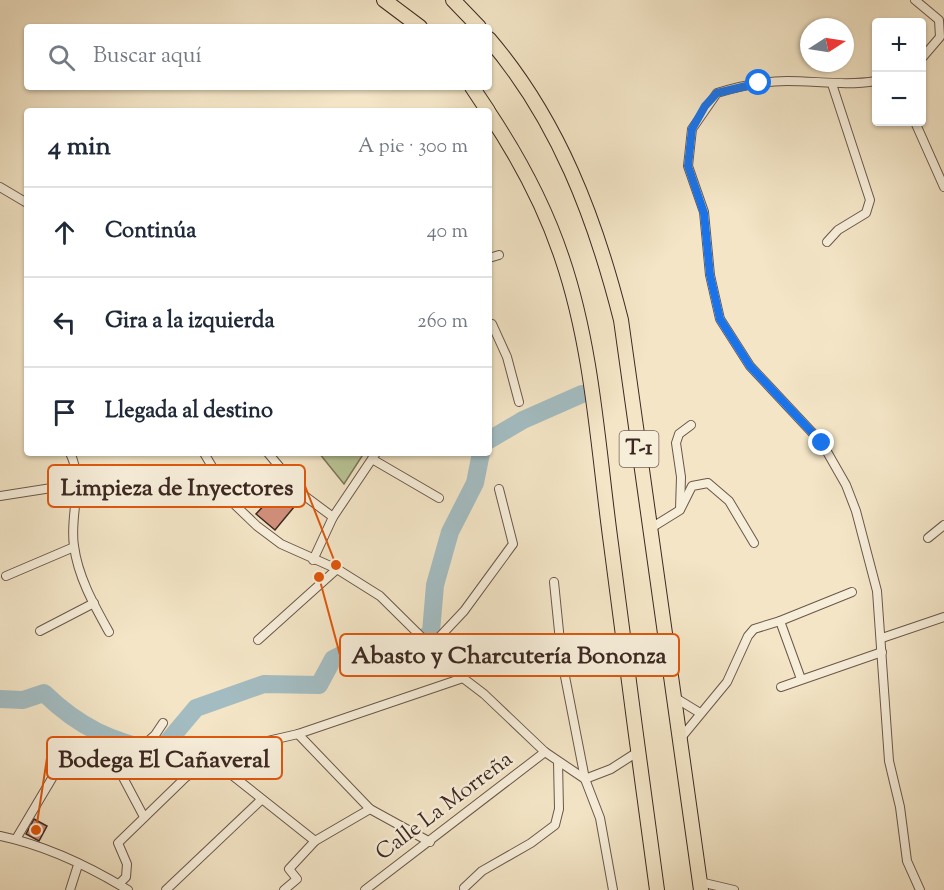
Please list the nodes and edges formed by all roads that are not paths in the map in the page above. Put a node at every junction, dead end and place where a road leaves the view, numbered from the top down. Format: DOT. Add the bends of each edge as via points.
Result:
graph roads {
  1 [pos="384,0"];
  2 [pos="453,0"];
  3 [pos="915,0"];
  4 [pos="941,19"];
  5 [pos="416,24"];
  6 [pos="475,24"];
  7 [pos="492,43"];
  8 [pos="926,52"];
  9 [pos="872,81"];
  10 [pos="832,84"];
  11 [pos="474,90"];
  12 [pos="485,108"];
  13 [pos="492,118"];
  14 [pos="917,126"];
  15 [pos="0,187"];
  16 [pos="944,187"];
  17 [pos="24,201"];
  18 [pos="827,242"];
  19 [pos="499,255"];
  20 [pos="492,257"];
  21 [pos="492,324"];
  22 [pos="519,402"];
  23 [pos="691,425"];
  24 [pos="72,456"];
  25 [pos="206,456"];
  26 [pos="270,456"];
  27 [pos="374,456"];
  28 [pos="77,484"];
  29 [pos="499,489"];
  30 [pos="0,496"];
  31 [pos="439,498"];
  32 [pos="680,510"];
  33 [pos="333,517"];
  34 [pos="944,525"];
  35 [pos="651,528"];
  36 [pos="928,538"];
  37 [pos="754,543"];
  38 [pos="74,547"];
  39 [pos="313,560"];
  40 [pos="337,569"];
  41 [pos="6,576"];
  42 [pos="554,582"];
  43 [pos="852,592"];
  44 [pos="94,603"];
  45 [pos="944,617"];
  46 [pos="780,621"];
  47 [pos="40,631"];
  48 [pos="109,632"];
  49 [pos="882,638"];
  50 [pos="258,640"];
  51 [pos="430,647"];
  52 [pos="882,652"];
  53 [pos="463,678"];
  54 [pos="801,679"];
  55 [pos="781,687"];
  56 [pos="674,697"];
  57 [pos="700,712"];
  58 [pos="163,723"];
  59 [pos="298,734"];
  60 [pos="680,740"];
  61 [pos="639,751"];
  62 [pos="545,752"];
  63 [pos="67,753"];
  64 [pos="213,760"];
  65 [pos="558,762"];
  66 [pos="585,779"];
  67 [pos="261,800"];
  68 [pos="370,809"];
  69 [pos="144,817"];
  70 [pos="0,836"];
  71 [pos="16,839"];
  72 [pos="315,841"];
  73 [pos="430,842"];
  74 [pos="78,865"];
  75 [pos="119,884"];
  76 [pos="700,886"];
  77 [pos="464,888"];
  78 [pos="70,890"];
  79 [pos="128,890"];
  80 [pos="166,890"];
  81 [pos="284,890"];
  82 [pos="365,890"];
  83 [pos="613,890"];
  84 [pos="657,890"];
  85 [pos="734,890"];
  86 [pos="920,890"];
  1 -- 5 [label="highway"];
  2 -- 6 [label="highway"];
  3 -- 4 [label="street"];
  4 -- 8 [label="street" via="940,37"];
  7 -- 35 [label="highway, T-1" via="529,92 566,156 605,254 621,320"];
  9 -- 10 [label="street"];
  10 -- 18 [label="street" via="870,200 866,213 838,230"];
  10 -- 49 [label="street" via="759,83 717,93 692,129 688,166 704,213 710,275 720,319 750,366 822,443 846,485 877,591"];
  11 -- 12 [label="highway, T-1"];
  13 -- 61 [label="highway, T-1" via="544,212 563,260 578,317"];
  14 -- 16 [label="street"];
  15 -- 17 [label="street"];
  19 -- 20 [label="street"];
  21 -- 22 [label="street" via="504,348"];
  23 -- 32 [label="street" via="678,434 676,443"];
  24 -- 28 [label="street"];
  25 -- 39 [label="street" via="234,504 281,544"];
  26 -- 33 [label="street" via="302,494"];
  27 -- 31 [label="street"];
  27 -- 33 [label="street"];
  28 -- 30 [label="street"];
  28 -- 38 [label="street" via="72,522"];
  29 -- 51 [label="street" via="513,544 464,611"];
  32 -- 35 [label="street"];
  32 -- 37 [label="street" via="692,486 714,486 729,501"];
  33 -- 39 [label="street"];
  34 -- 36 [label="street"];
  35 -- 56 [label="highway, T-1"];
  38 -- 41 [label="street"];
  38 -- 44 [label="street"];
  39 -- 40 [label="street"];
  40 -- 50 [label="street"];
  40 -- 51 [label="street" via="380,596"];
  42 -- 66 [label="street" via="562,661"];
  43 -- 46 [label="street"];
  44 -- 47 [label="street"];
  44 -- 48 [label="street"];
  45 -- 49 [label="street"];
  46 -- 54 [label="street"];
  46 -- 57 [label="street" via="754,629 727,682"];
  49 -- 52 [label="street"];
  51 -- 53 [label="street"];
  52 -- 54 [label="street"];
  52 -- 86 [label="street" via="889,761 907,861"];
  53 -- 59 [label="street"];
  53 -- 62 [label="street"];
  54 -- 55 [label="street"];
  56 -- 57 [label="street"];
  56 -- 60 [label="highway, T-1"];
  57 -- 60 [label="street"];
  58 -- 69 [label="street" via="118,768"];
  59 -- 64 [label="street" via="242,747"];
  59 -- 68 [label="street"];
  60 -- 76 [label="highway, T-1"];
  61 -- 66 [label="street" via="611,769"];
  61 -- 84 [label="highway, T-1"];
  62 -- 65 [label="street"];
  62 -- 73 [label="street, Calle La Morreña"];
  63 -- 71 [label="street"];
  64 -- 67 [label="street"];
  64 -- 69 [label="street" via="186,777"];
  65 -- 66 [label="street"];
  65 -- 77 [label="street" via="560,809 555,825 482,871"];
  66 -- 83 [label="street" via="600,818"];
  67 -- 72 [label="street"];
  67 -- 80 [label="street"];
  68 -- 72 [label="street"];
  68 -- 73 [label="street"];
  69 -- 75 [label="street" via="118,843 128,864 126,877"];
  70 -- 71 [label="street"];
  71 -- 74 [label="street"];
  72 -- 81 [label="street" via="289,869 297,879"];
  73 -- 82 [label="street, Calle La Morreña"];
  74 -- 75 [label="street"];
  74 -- 78 [label="street"];
  75 -- 79 [label="street"];
  76 -- 85 [label="street"];
}
